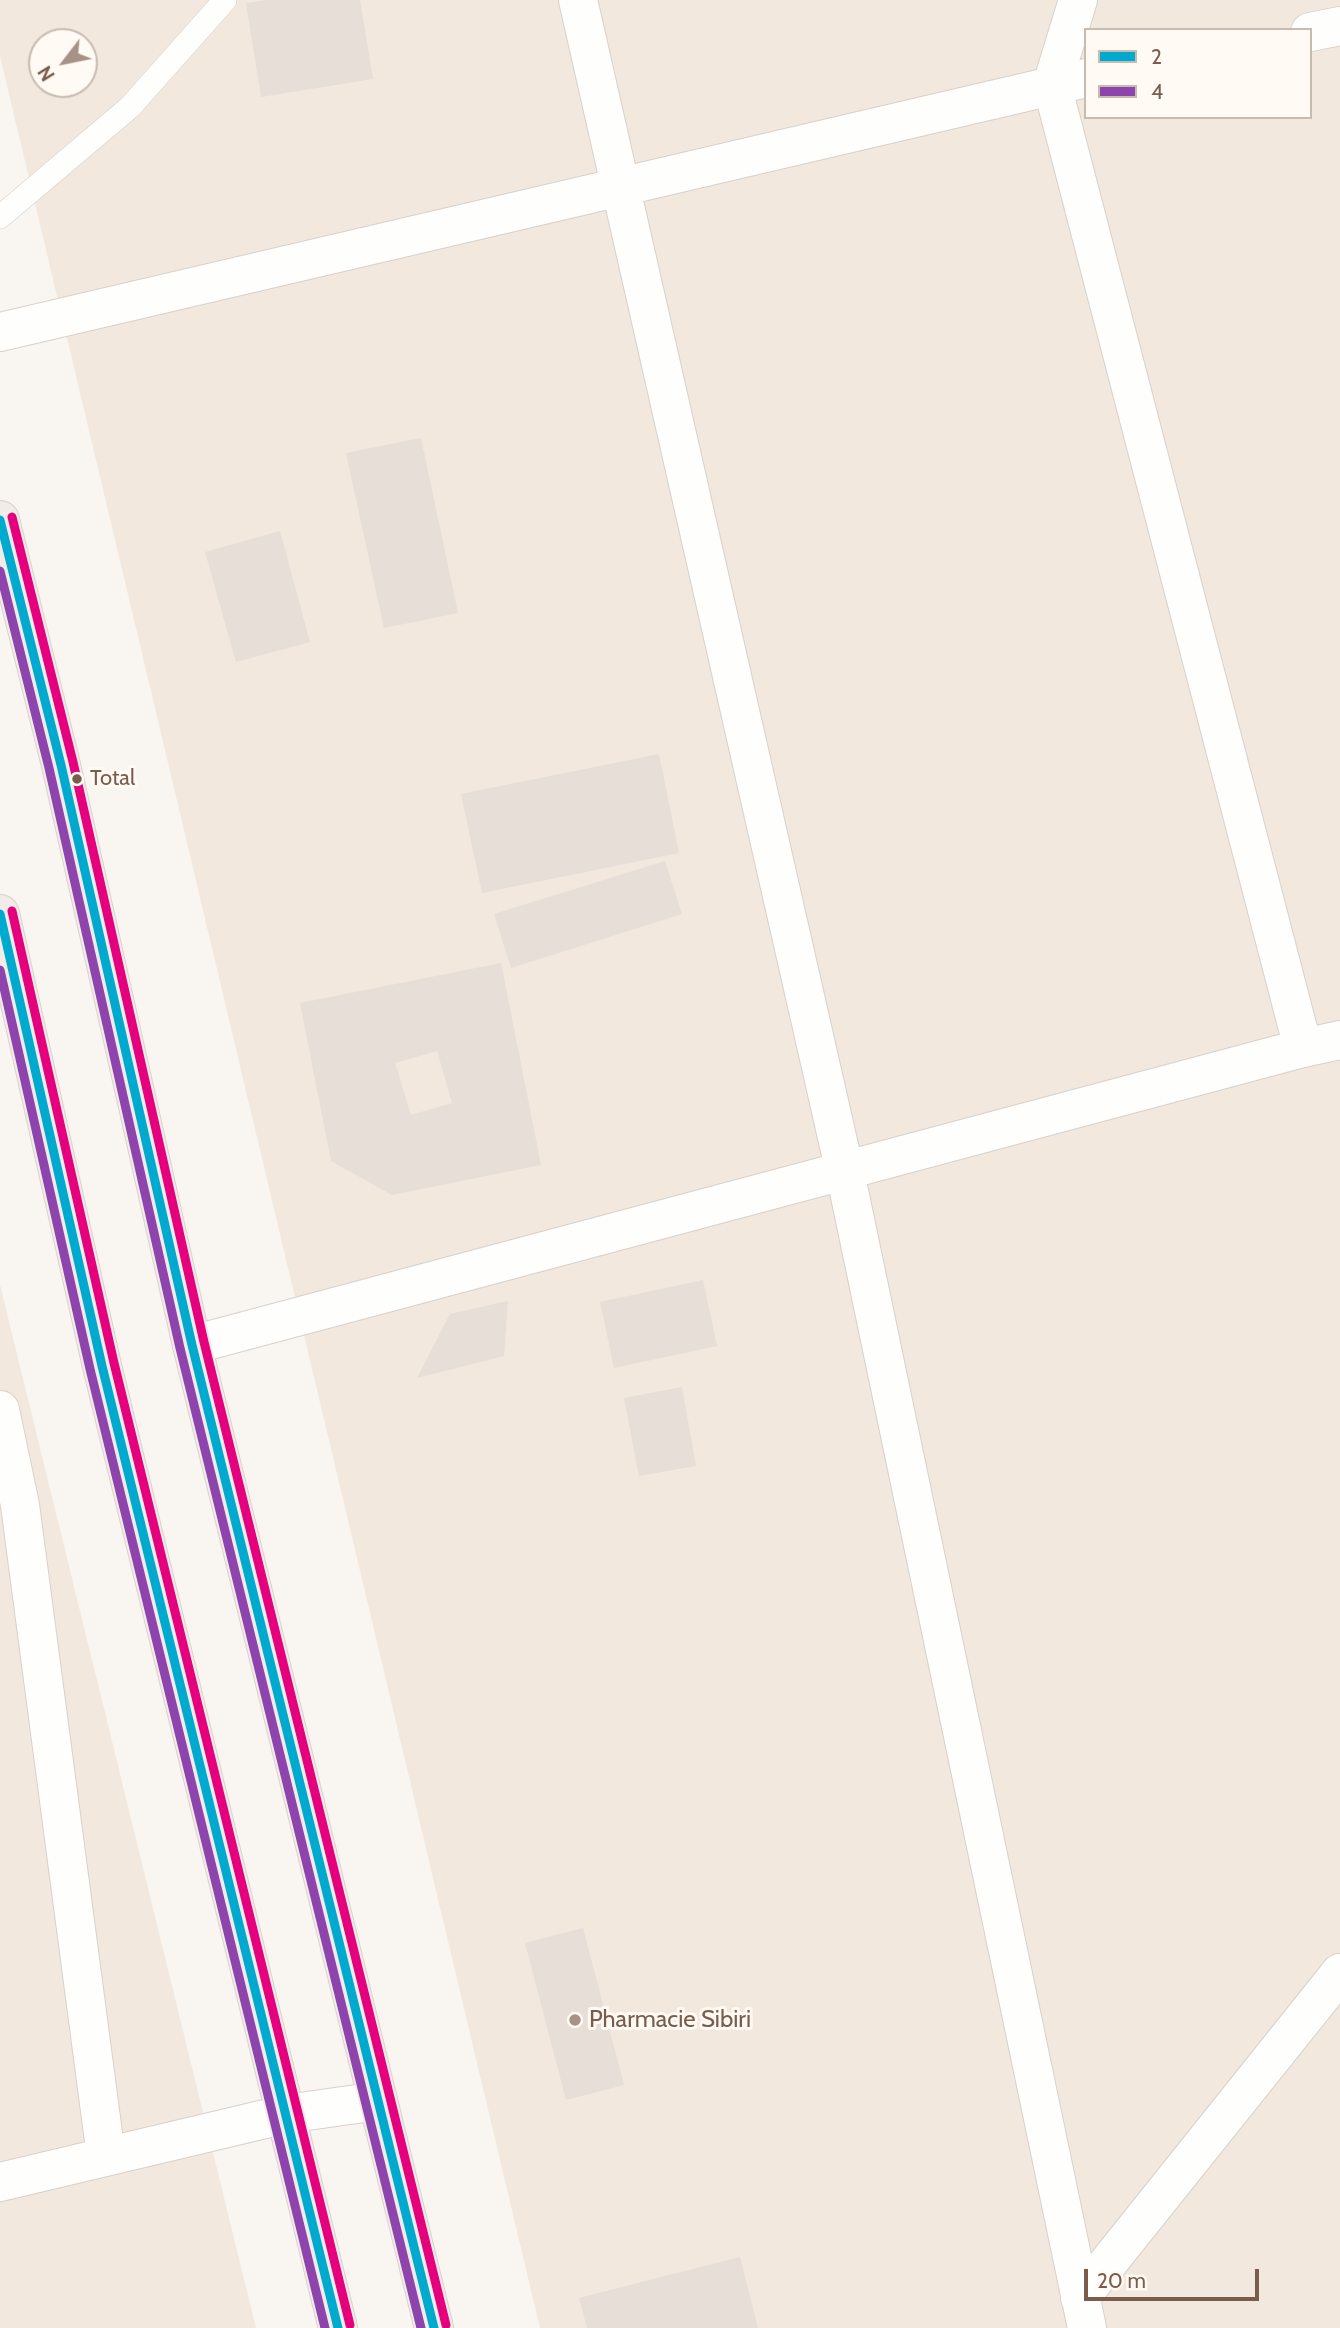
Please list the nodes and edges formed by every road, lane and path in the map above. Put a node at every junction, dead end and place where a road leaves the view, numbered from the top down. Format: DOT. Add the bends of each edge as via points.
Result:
graph roads {
  1 [pos="225,0"];
  2 [pos="578,0"];
  3 [pos="1078,0"];
  4 [pos="1340,26"];
  5 [pos="1312,32"];
  6 [pos="1069,81"];
  7 [pos="620,188"];
  8 [pos="0,218"];
  9 [pos="0,332"];
  10 [pos="0,520"];
  11 [pos="0,914"];
  12 [pos="1340,1040"];
  13 [pos="1303,1048"];
  14 [pos="845,1172"];
  15 [pos="192,1345"];
  16 [pos="0,1410"];
  17 [pos="1340,1973"];
  18 [pos="379,2101"];
  19 [pos="286,2114"];
  20 [pos="106,2156"];
  21 [pos="0,2182"];
  22 [pos="1083,2313"];
  23 [pos="338,2328"];
  24 [pos="435,2328"];
  1 -- 8 [label="lane" via="130,107"];
  2 -- 7 [label="street"];
  3 -- 6 [label="street"];
  4 -- 5 [label="street"];
  6 -- 7 [label="street"];
  6 -- 13 [label="street"];
  7 -- 9 [label="street"];
  7 -- 14 [label="street"];
  10 -- 15 [label="highway" via="61,765"];
  11 -- 19 [label="highway" via="105,1379"];
  12 -- 13 [label="street"];
  13 -- 14 [label="street"];
  14 -- 15 [label="street"];
  14 -- 22 [label="street"];
  15 -- 18 [label="highway"];
  16 -- 20 [label="street" via="27,1557"];
  17 -- 22 [label="street"];
  18 -- 19 [label="street"];
  18 -- 24 [label="highway"];
  19 -- 20 [label="street"];
  19 -- 23 [label="highway"];
  20 -- 21 [label="street"];
}
